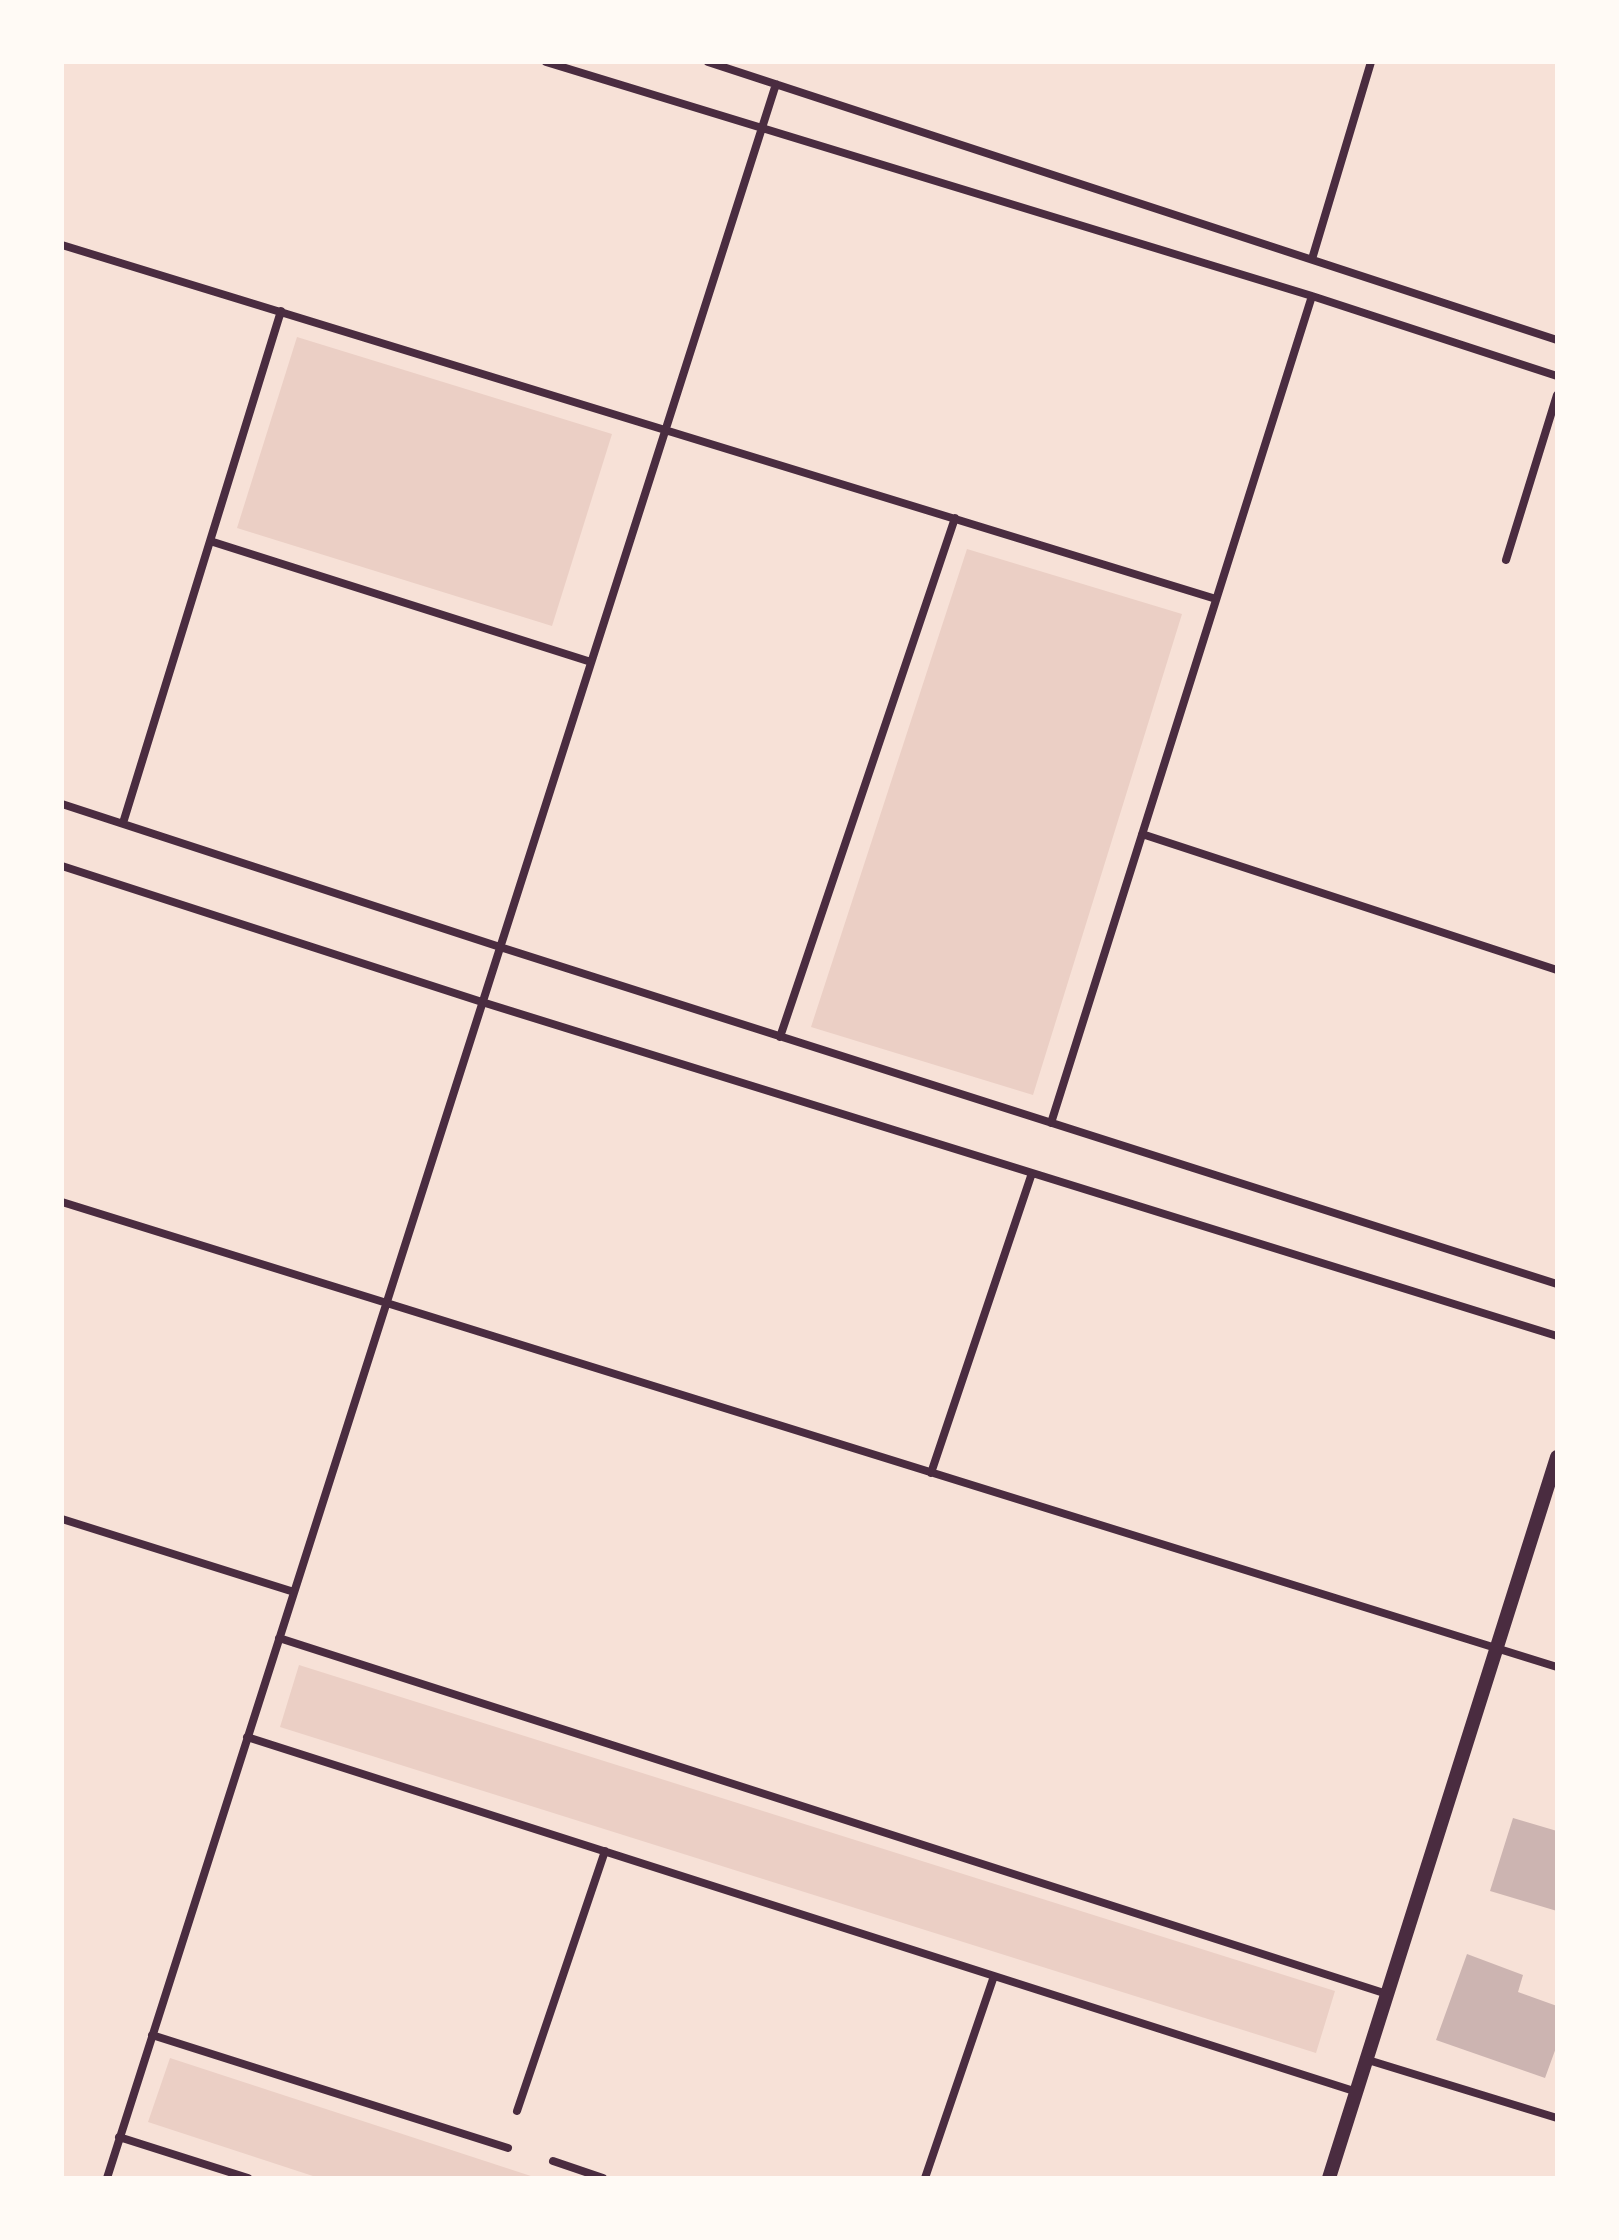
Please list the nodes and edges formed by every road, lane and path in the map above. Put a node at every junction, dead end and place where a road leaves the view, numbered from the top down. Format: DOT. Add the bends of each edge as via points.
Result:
graph roads {
  1 [pos="546,62"];
  2 [pos="708,62"];
  3 [pos="1371,62"];
  4 [pos="776,84"];
  5 [pos="762,127"];
  6 [pos="62,245"];
  7 [pos="1312,259"];
  8 [pos="1312,296"];
  9 [pos="281,311"];
  10 [pos="1557,340"];
  11 [pos="1557,376"];
  12 [pos="1557,395"];
  13 [pos="666,429"];
  14 [pos="955,518"];
  15 [pos="210,541"];
  16 [pos="1506,560"];
  17 [pos="1216,599"];
  18 [pos="591,662"];
  19 [pos="62,804"];
  20 [pos="123,823"];
  21 [pos="1142,834"];
  22 [pos="62,866"];
  23 [pos="500,947"];
  24 [pos="1557,970"];
  25 [pos="482,1002"];
  26 [pos="780,1037"];
  27 [pos="1051,1123"];
  28 [pos="1032,1173"];
  29 [pos="62,1202"];
  30 [pos="1557,1284"];
  31 [pos="386,1303"];
  32 [pos="1557,1336"];
  33 [pos="1557,1457"];
  34 [pos="931,1473"];
  35 [pos="62,1519"];
  36 [pos="294,1592"];
  37 [pos="279,1638"];
  38 [pos="1497,1648"];
  39 [pos="1557,1667"];
  40 [pos="247,1737"];
  41 [pos="605,1851"];
  42 [pos="994,1976"];
  43 [pos="1387,1994"];
  44 [pos="152,2035"];
  45 [pos="1368,2060"];
  46 [pos="1357,2092"];
  47 [pos="517,2111"];
  48 [pos="1557,2118"];
  49 [pos="119,2137"];
  50 [pos="508,2148"];
  51 [pos="553,2161"];
  52 [pos="107,2178"];
  53 [pos="248,2178"];
  54 [pos="603,2178"];
  55 [pos="925,2178"];
  56 [pos="1329,2178"];
  1 -- 5 [label="street"];
  2 -- 4 [label="street"];
  3 -- 7 [label="street"];
  4 -- 5 [label="street"];
  4 -- 7 [label="street"];
  5 -- 8 [label="street"];
  5 -- 13 [label="street"];
  6 -- 9 [label="street"];
  7 -- 10 [label="street"];
  8 -- 11 [label="street"];
  8 -- 17 [label="street"];
  9 -- 13 [label="street"];
  9 -- 15 [label="street"];
  12 -- 16 [label="street"];
  13 -- 14 [label="street"];
  13 -- 18 [label="street"];
  14 -- 17 [label="street"];
  14 -- 26 [label="street"];
  15 -- 18 [label="street"];
  15 -- 20 [label="street"];
  17 -- 21 [label="street"];
  18 -- 23 [label="street"];
  19 -- 20 [label="street"];
  20 -- 23 [label="street"];
  21 -- 24 [label="street"];
  21 -- 27 [label="street"];
  22 -- 25 [label="street"];
  23 -- 25 [label="street"];
  23 -- 26 [label="street"];
  25 -- 28 [label="street"];
  25 -- 31 [label="street"];
  26 -- 27 [label="street"];
  27 -- 30 [label="street"];
  28 -- 32 [label="street"];
  28 -- 34 [label="street"];
  29 -- 31 [label="street"];
  31 -- 34 [label="street"];
  31 -- 36 [label="street"];
  33 -- 38 [label="street"];
  34 -- 38 [label="street"];
  35 -- 36 [label="street"];
  36 -- 37 [label="street"];
  37 -- 40 [label="street"];
  37 -- 43 [label="street"];
  38 -- 39 [label="street"];
  38 -- 43 [label="street"];
  40 -- 41 [label="street"];
  40 -- 44 [label="street"];
  41 -- 42 [label="street"];
  41 -- 47 [label="street"];
  42 -- 46 [label="street"];
  42 -- 55 [label="street"];
  43 -- 45 [label="street"];
  44 -- 49 [label="street"];
  44 -- 50 [label="street"];
  45 -- 46 [label="street"];
  45 -- 48 [label="street"];
  46 -- 56 [label="street"];
  49 -- 52 [label="street"];
  49 -- 53 [label="street"];
  51 -- 54 [label="street"];
}
